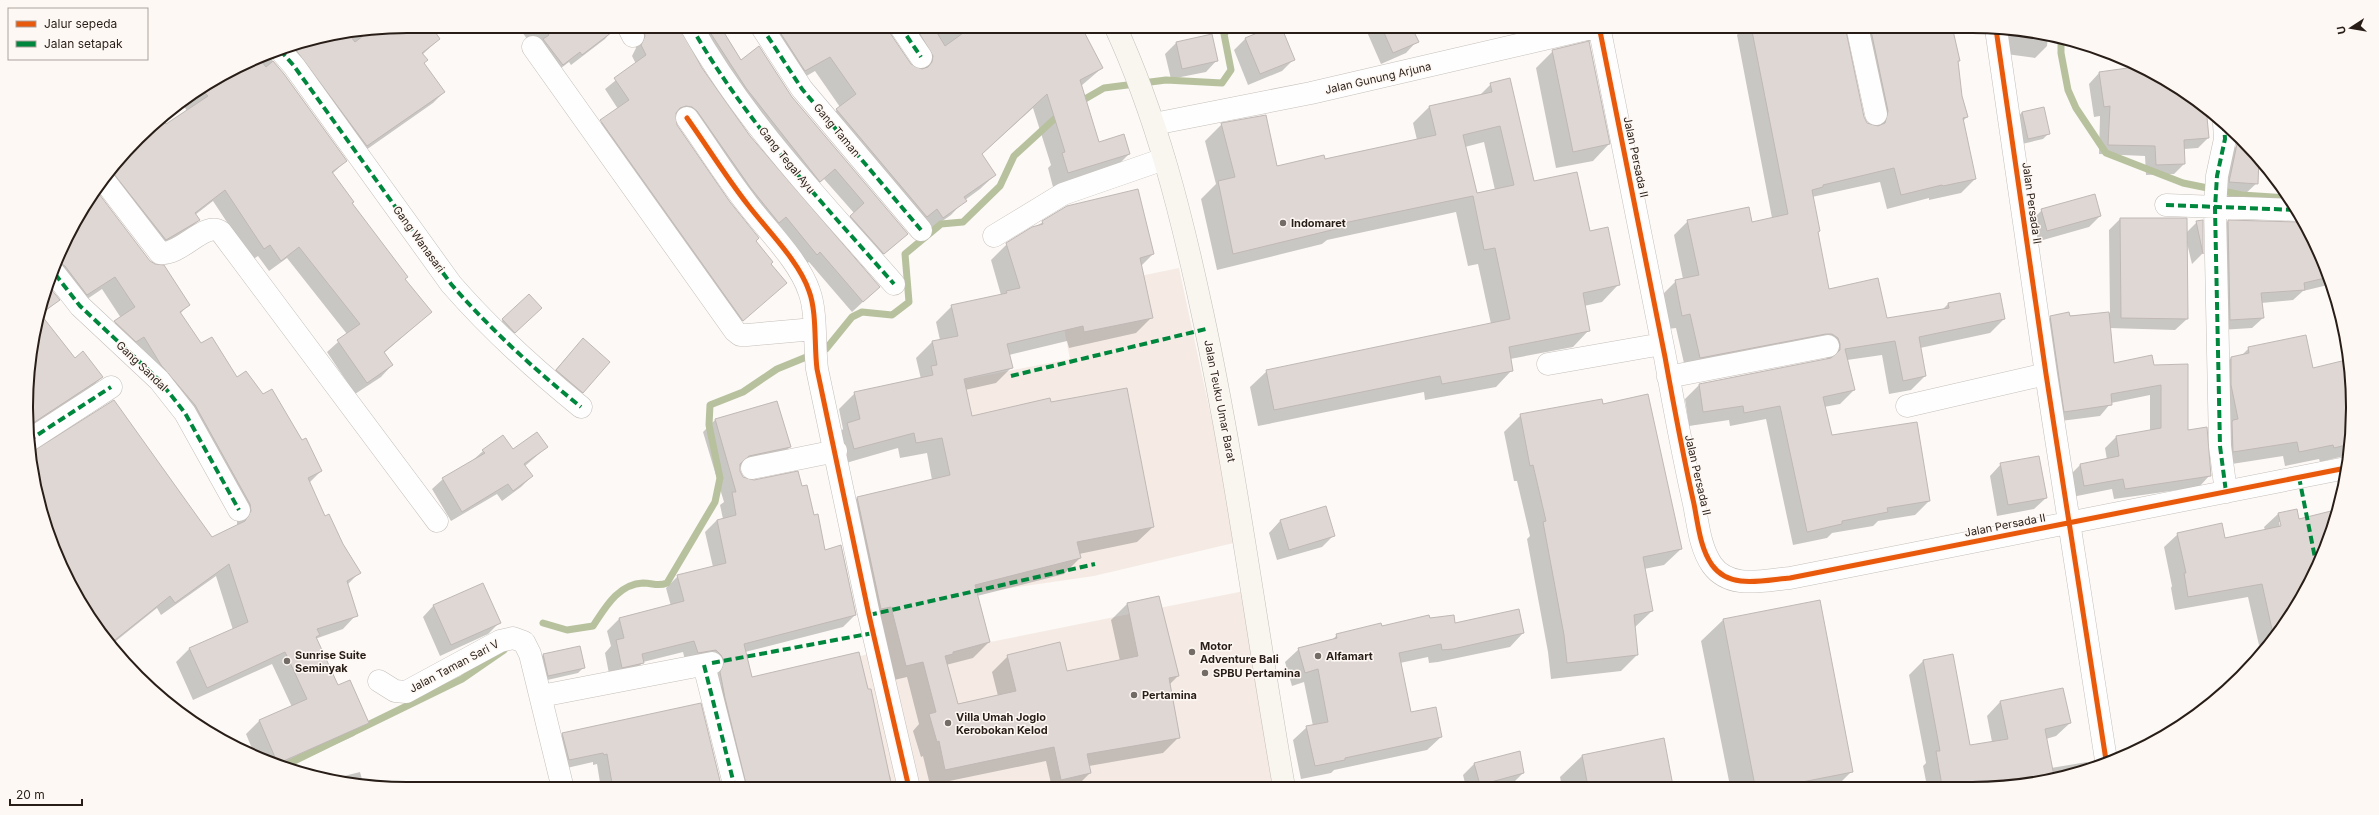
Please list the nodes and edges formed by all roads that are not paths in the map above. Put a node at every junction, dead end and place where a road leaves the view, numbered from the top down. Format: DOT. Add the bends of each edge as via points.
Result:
graph roads {
  1 [pos="695,33"];
  2 [pos="766,33"];
  3 [pos="905,33"];
  4 [pos="1118,33"];
  5 [pos="1570,33"];
  6 [pos="1601,33"];
  7 [pos="1859,33"];
  8 [pos="1997,34"];
  9 [pos="533,47"];
  10 [pos="284,54"];
  11 [pos="921,57"];
  12 [pos="1876,114"];
  13 [pos="687,118"];
  14 [pos="1151,118"];
  15 [pos="2224,132"];
  16 [pos="1164,159"];
  17 [pos="107,184"];
  18 [pos="2216,204"];
  19 [pos="2166,205"];
  20 [pos="2289,209"];
  21 [pos="921,230"];
  22 [pos="994,236"];
  23 [pos="57,277"];
  24 [pos="894,284"];
  25 [pos="814,335"];
  26 [pos="1662,344"];
  27 [pos="1828,346"];
  28 [pos="1548,364"];
  29 [pos="2046,374"];
  30 [pos="1668,377"];
  31 [pos="110,387"];
  32 [pos="1907,406"];
  33 [pos="581,407"];
  34 [pos="34,437"];
  35 [pos="836,451"];
  36 [pos="752,468"];
  37 [pos="2341,469"];
  38 [pos="2226,492"];
  39 [pos="238,510"];
  40 [pos="437,521"];
  41 [pos="2070,522"];
  42 [pos="379,681"];
  43 [pos="541,696"];
  44 [pos="2106,757"];
  45 [pos="561,782"];
  46 [pos="734,782"];
  47 [pos="908,782"];
  48 [pos="1283,782"];
  1 -- 24 [label="street, Gang Tegal Ayu" via="730,89 790,166"];
  2 -- 21 [label="street, Gang Taman" via="802,89"];
  3 -- 11 [label="street"];
  4 -- 14 [label="main road, Jalan Teuku Umar Barat"];
  5 -- 14 [label="street, Jalan Gunung Arjuna" via="1311,93"];
  6 -- 26 [label="street, Jalan Persada II"];
  7 -- 12 [label="street"];
  8 -- 29 [label="street, Jalan Persada II"];
  9 -- 25 [label="street" via="735,331 740,335"];
  10 -- 33 [label="street, Gang Wanasari" via="451,284 529,365"];
  13 -- 25 [label="street" via="746,203 804,278 813,304"];
  14 -- 16 [label="main road, Jalan Teuku Umar Barat"];
  15 -- 18 [label="street" via="2217,176"];
  16 -- 22 [label="street" via="1063,194"];
  16 -- 48 [label="main road, Jalan Teuku Umar Barat" via="1182,217 1216,373"];
  17 -- 40 [label="street" via="160,253 174,252 208,230 215,229 221,232"];
  18 -- 19 [label="street"];
  18 -- 20 [label="street"];
  18 -- 38 [label="street" via="2220,446"];
  23 -- 39 [label="street, Gang Sandal" via="80,306 159,380 185,413"];
  25 -- 35 [label="street" via="817,369"];
  26 -- 28 [label="street"];
  26 -- 30 [label="street, Jalan Persada II"];
  27 -- 30 [label="street"];
  29 -- 32 [label="street"];
  29 -- 41 [label="street, Jalan Persada II"];
  30 -- 41 [label="street, Jalan Persada II" via="1704,547 1712,565 1723,575 1733,579 1745,582 1790,578"];
  31 -- 34 [label="street"];
  35 -- 36 [label="street"];
  35 -- 47 [label="street" via="869,615"];
  37 -- 38 [label="street, Jalan Persada II"];
  38 -- 41 [label="street, Jalan Persada II"];
  41 -- 44 [label="street, Jalan Persada II"];
  42 -- 43 [label="street, Jalan Taman Sari V" via="395,691 406,692 500,642 513,638 524,642 530,654"];
  43 -- 45 [label="street, Jalan Taman Sari V"];
  43 -- 46 [label="street" via="708,664"];
}
